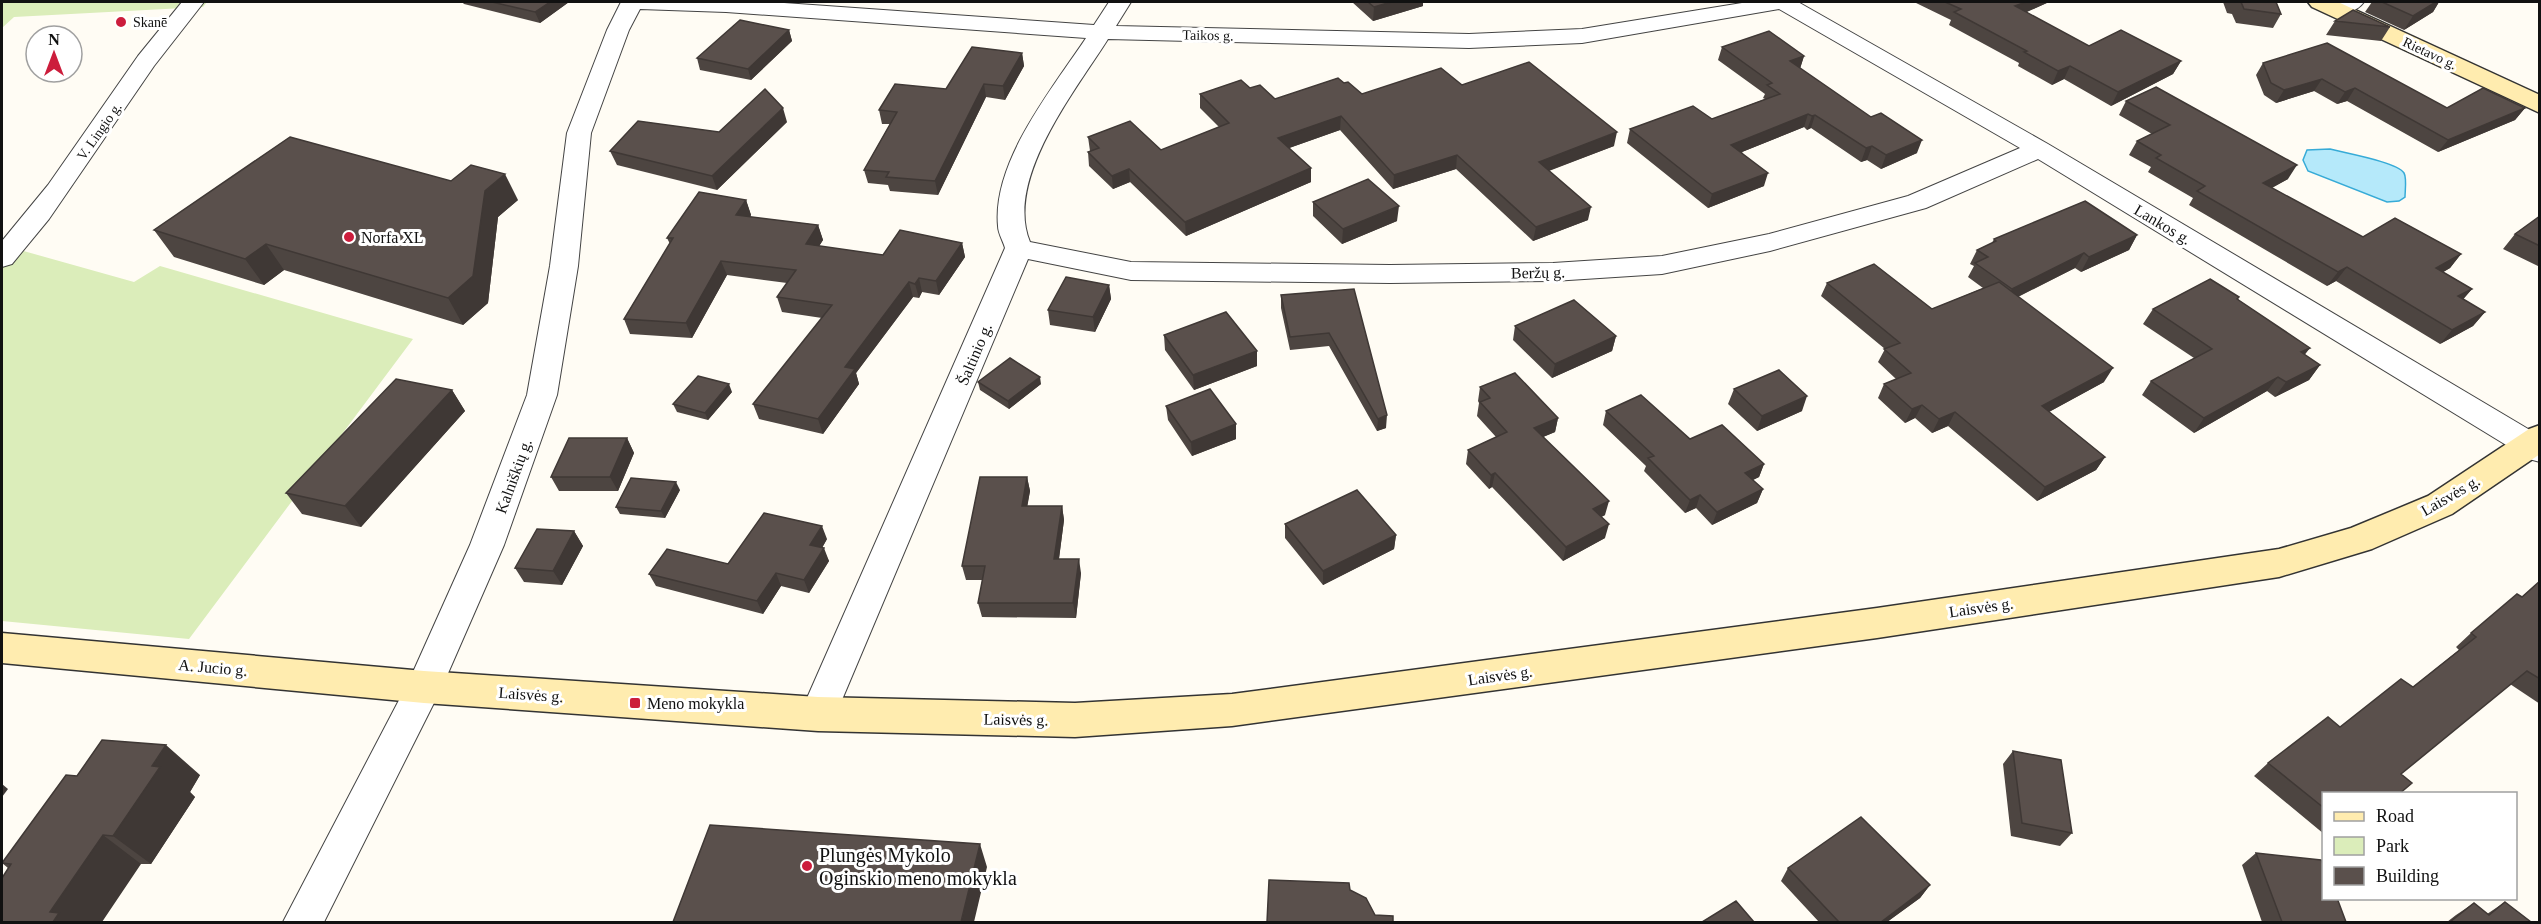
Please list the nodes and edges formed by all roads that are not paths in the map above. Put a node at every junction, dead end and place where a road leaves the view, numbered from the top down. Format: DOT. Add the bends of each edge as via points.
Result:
graph roads {
  1 [pos="193,2"];
  2 [pos="632,2"];
  3 [pos="1120,2"];
  4 [pos="1783,2"];
  5 [pos="2336,4"];
  6 [pos="1100,32"];
  7 [pos="2540,105"];
  8 [pos="2039,149"];
  9 [pos="1019,248"];
  10 [pos="2,258"];
  11 [pos="2536,444"];
  12 [pos="2,648"];
  13 [pos="424,687"];
  14 [pos="818,714"];
  15 [pos="303,922"];
  1 -- 10 [label="street, V. Lingio g." via="40,214"];
  2 -- 6 [label="street, Taikos g." via="726,5"];
  2 -- 13 [label="street, Kalniškių g." via="579,133 564,266 542,395 488,545"];
  3 -- 6 [label="street"];
  4 -- 6 [label="street, Taikos g." via="1582,36 1469,41"];
  4 -- 8 [label="street, Lankos g."];
  5 -- 7 [label="street, Rietavo g."];
  6 -- 9 [label="street" via="1026,150 1012,198 1011,228"];
  8 -- 9 [label="street, Beržų g." via="1917,202 1770,243 1662,265 1553,272 1390,274 1131,271"];
  8 -- 11 [label="street, Lankos g."];
  9 -- 14 [label="street, Šaltinio g."];
  11 -- 14 [label="street, Laisvės g." via="2440,505 2360,539 2279,563 1853,626 1232,710 1074,720"];
  12 -- 13 [label="street, A. Jucio g."];
  13 -- 14 [label="street, Laisvės g."];
  13 -- 15 [label="street, Kalniškių g."];
}
